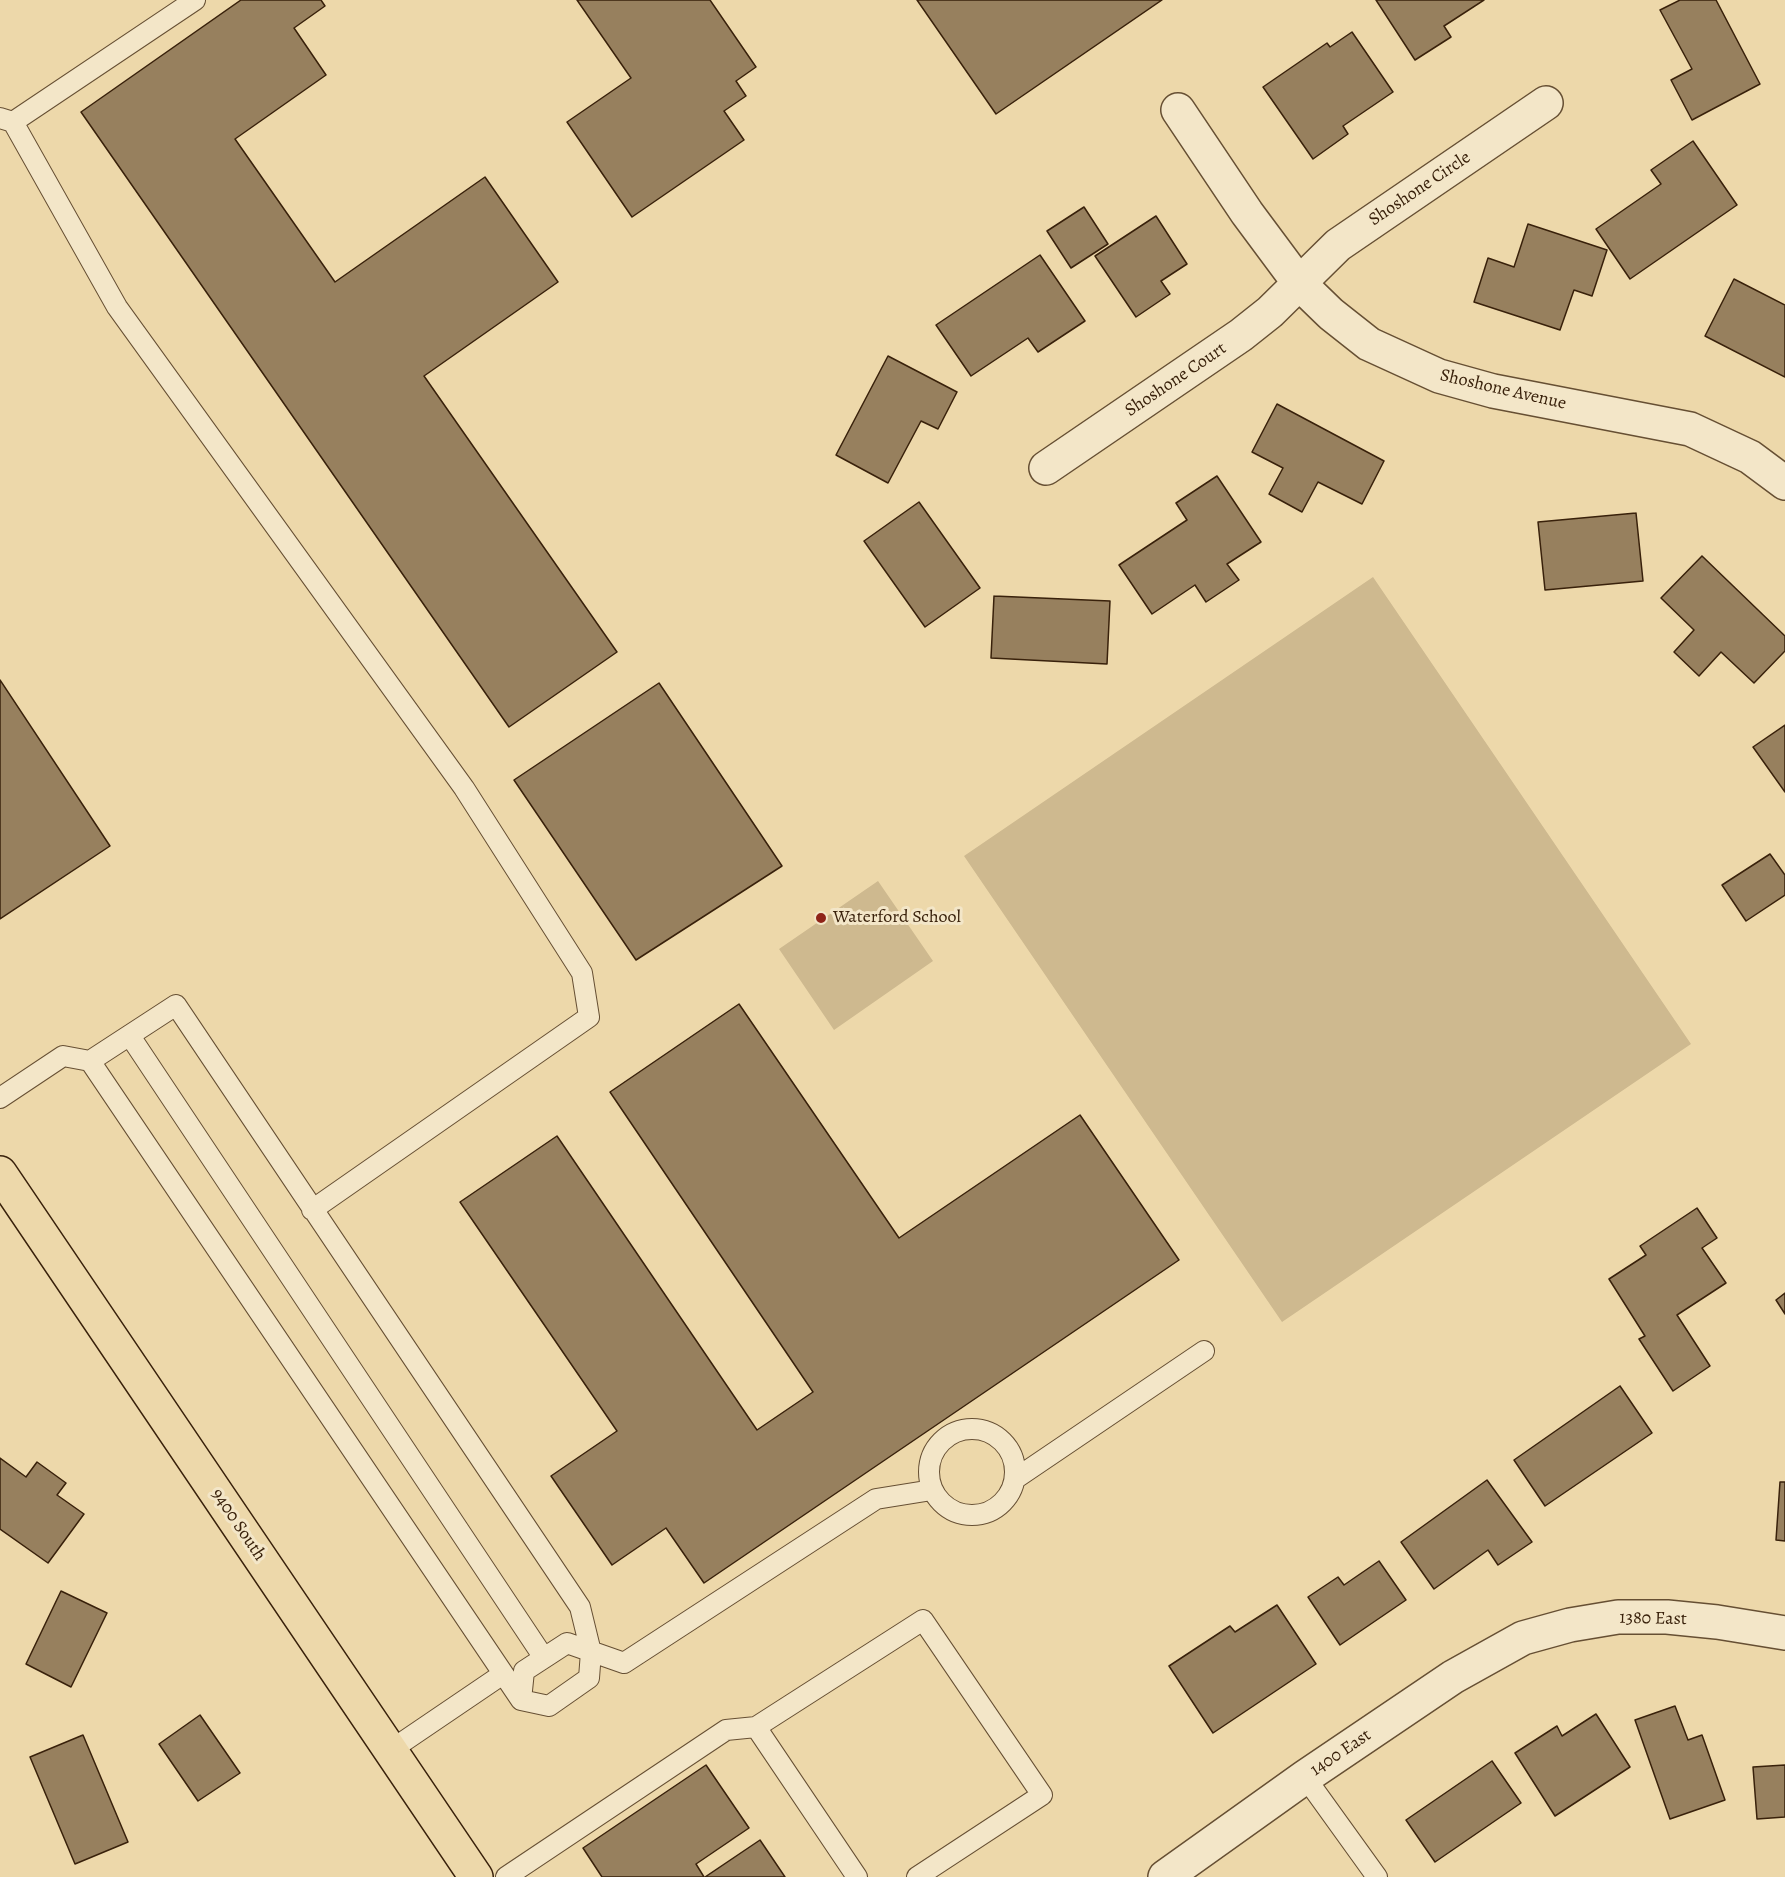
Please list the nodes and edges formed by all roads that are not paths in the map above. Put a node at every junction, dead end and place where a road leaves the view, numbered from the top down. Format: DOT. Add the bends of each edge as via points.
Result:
graph roads {
  1 [pos="195,0"];
  2 [pos="1546,103"];
  3 [pos="1178,110"];
  4 [pos="6,120"];
  5 [pos="1299,283"];
  6 [pos="1046,468"];
  7 [pos="1785,483"];
  8 [pos="130,1036"];
  9 [pos="90,1061"];
  10 [pos="0,1098"];
  11 [pos="0,1173"];
  12 [pos="312,1210"];
  13 [pos="1204,1351"];
  14 [pos="1015,1479"];
  15 [pos="932,1490"];
  16 [pos="1785,1633"];
  17 [pos="1523,1638"];
  18 [pos="591,1652"];
  19 [pos="544,1658"];
  20 [pos="503,1674"];
  21 [pos="521,1700"];
  22 [pos="756,1727"];
  23 [pos="391,1750"];
  24 [pos="1305,1777"];
  25 [pos="476,1877"];
  26 [pos="506,1877"];
  27 [pos="857,1877"];
  28 [pos="917,1877"];
  29 [pos="1165,1877"];
  30 [pos="1377,1877"];
  1 -- 4 [label="lane"];
  2 -- 5 [label="street, Shoshone Circle" via="1338,245"];
  3 -- 5 [label="street, Shoshone Avenue"];
  4 -- 12 [label="lane" via="117,307 464,788 582,973 589,1017"];
  5 -- 6 [label="street, Shoshone Court" via="1241,335"];
  5 -- 7 [label="street, Shoshone Avenue" via="1369,344 1439,376 1493,391 1690,429 1750,457"];
  8 -- 9 [label="lane"];
  8 -- 12 [label="lane" via="176,1005"];
  8 -- 19 [label="lane"];
  9 -- 10 [label="lane" via="63,1056"];
  9 -- 20 [label="lane"];
  11 -- 23 [label="main road, 9400 South"];
  12 -- 18 [label="lane" via="580,1607"];
  13 -- 14 [label="lane"];
  14 -- 15 [label="lane" via="1002,1503 978,1515 951,1510"];
  14 -- 15 [label="lane" via="1011,1452 1003,1441 991,1432 961,1429 936,1446 928,1475"];
  15 -- 18 [label="lane" via="876,1499 624,1663"];
  16 -- 17 [label="street, 1380 East" via="1667,1617 1618,1617"];
  17 -- 24 [label="street, 1400 East" via="1453,1677"];
  18 -- 19 [label="lane" via="567,1643"];
  18 -- 21 [label="lane" via="589,1678 549,1706"];
  19 -- 21 [label="lane" via="524,1671"];
  20 -- 21 [label="lane"];
  20 -- 23 [label="lane"];
  22 -- 26 [label="lane" via="726,1730"];
  22 -- 27 [label="lane"];
  22 -- 28 [label="lane" via="923,1620 1042,1795"];
  23 -- 25 [label="main road, 9400 South"];
  24 -- 29 [label="street, 1400 East"];
  24 -- 30 [label="lane"];
}
